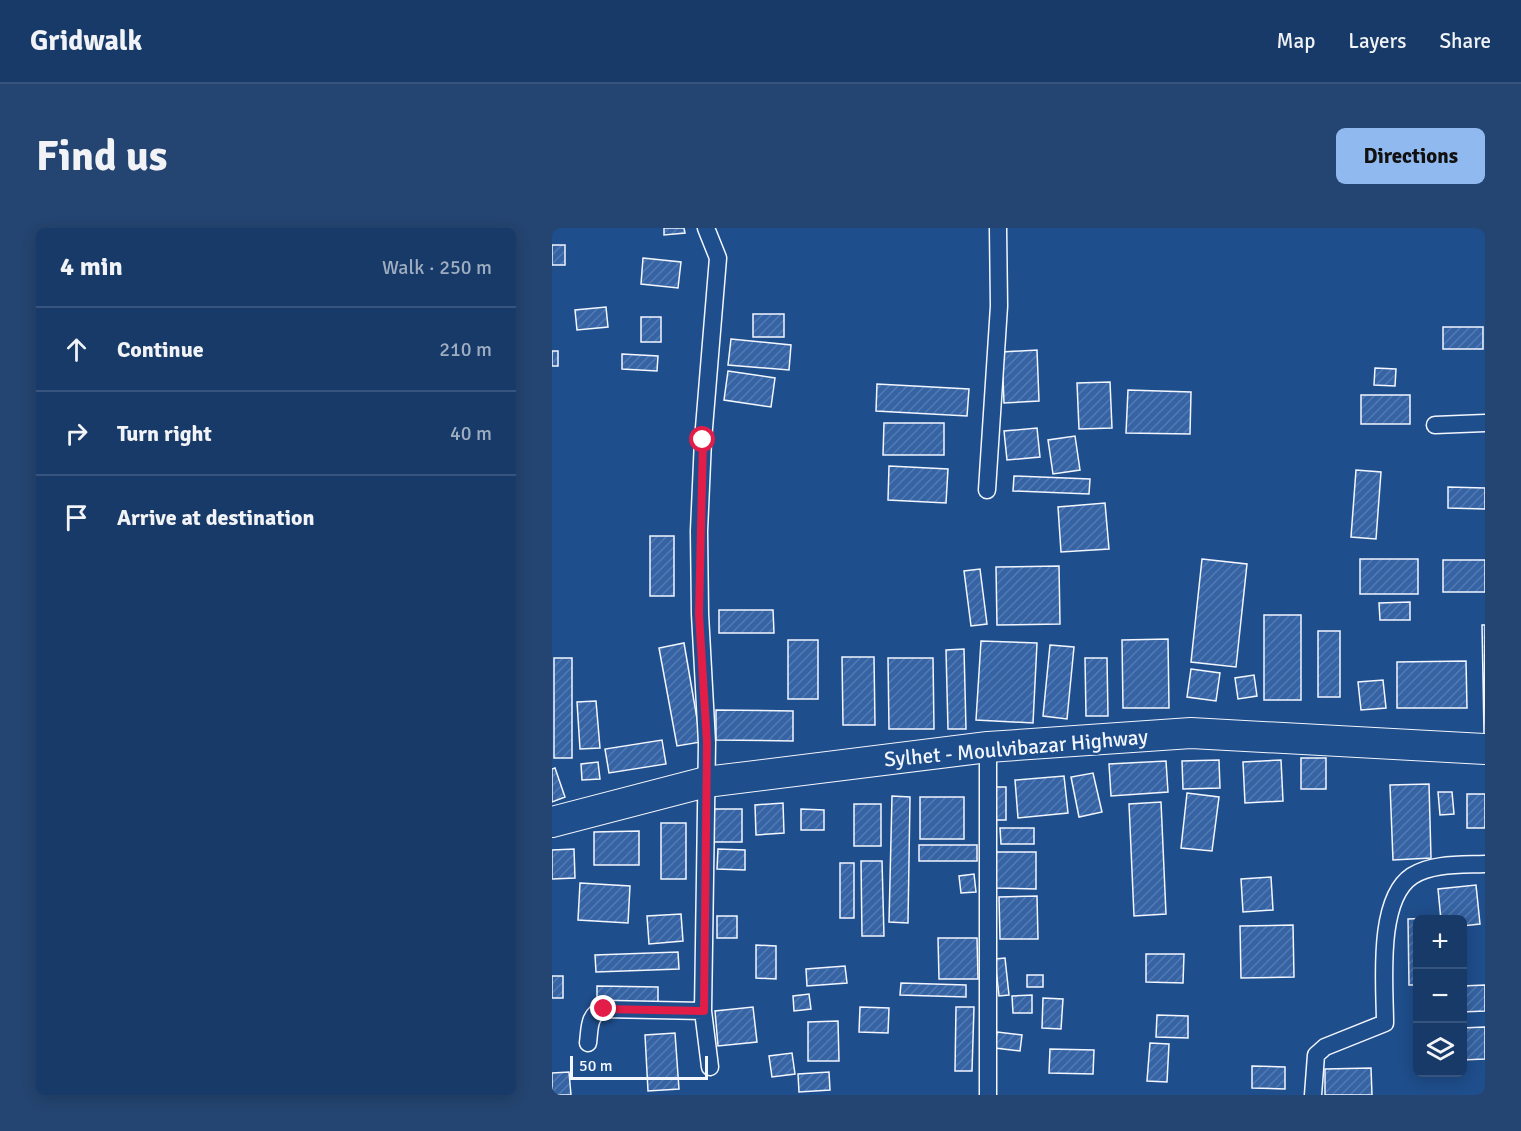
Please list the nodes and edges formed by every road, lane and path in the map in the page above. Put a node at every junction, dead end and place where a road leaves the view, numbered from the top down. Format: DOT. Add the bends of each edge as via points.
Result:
graph roads {
  1 [pos="706,228"];
  2 [pos="998,228"];
  3 [pos="1485,423"];
  4 [pos="1434,425"];
  5 [pos="987,490"];
  6 [pos="988,747"];
  7 [pos="1485,749"];
  8 [pos="706,782"];
  9 [pos="552,822"];
  10 [pos="1485,864"];
  11 [pos="704,1011"];
  12 [pos="588,1043"];
  13 [pos="710,1067"];
  14 [pos="988,1095"];
  15 [pos="1313,1095"];
  1 -- 8 [label="street" via="718,258 699,531"];
  2 -- 5 [label="street" via="999,306"];
  3 -- 4 [label="street"];
  6 -- 7 [label="highway, Sylhet - Moulvibazar Highway" via="1191,733"];
  6 -- 8 [label="highway, Sylhet - Moulvibazar Highway"];
  6 -- 14 [label="street"];
  8 -- 9 [label="highway, Sylhet - Moulvibazar Highway"];
  8 -- 11 [label="street"];
  10 -- 15 [label="street" via="1440,867 1411,876 1396,897 1383,938 1385,1023 1325,1047 1316,1055"];
  11 -- 12 [label="street" via="604,1009 595,1012 591,1019"];
  11 -- 13 [label="street"];
}
